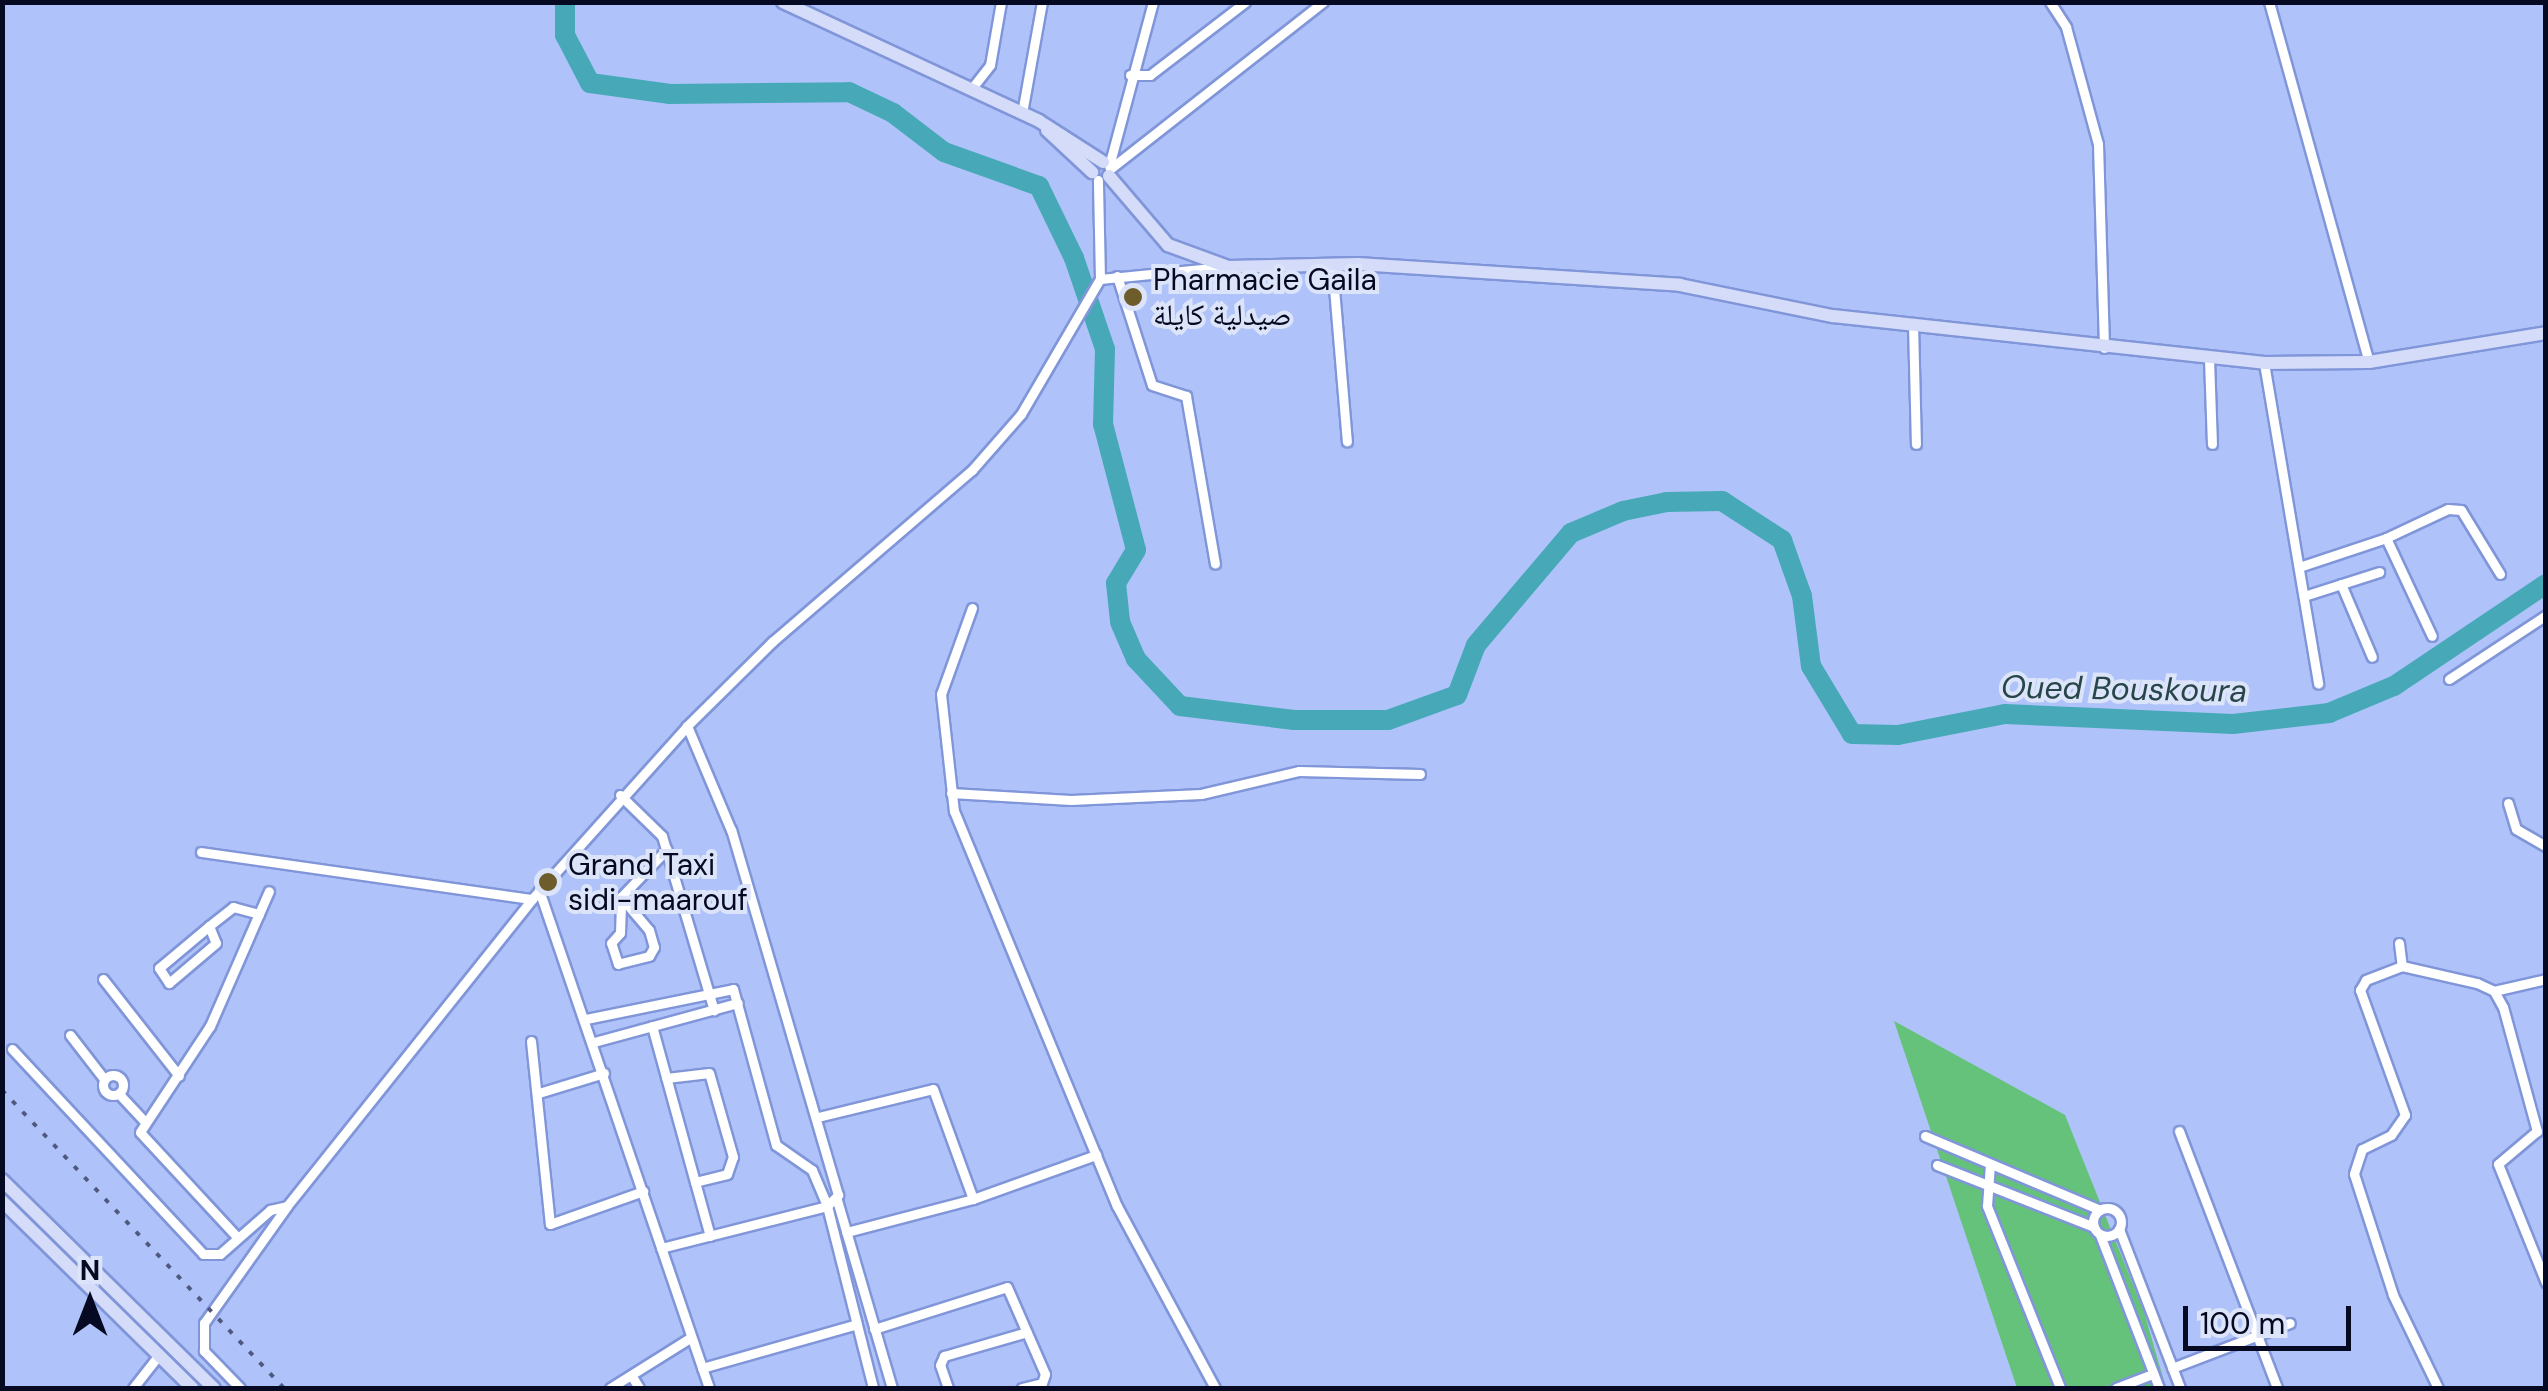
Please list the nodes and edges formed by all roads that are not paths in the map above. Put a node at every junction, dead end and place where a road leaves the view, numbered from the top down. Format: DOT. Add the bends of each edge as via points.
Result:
graph roads {
  1 [pos="783,2"];
  2 [pos="1001,2"];
  3 [pos="1042,2"];
  4 [pos="1152,2"];
  5 [pos="1245,2"];
  6 [pos="1322,2"];
  7 [pos="2050,2"];
  8 [pos="2269,2"];
  9 [pos="1130,74"];
  10 [pos="972,88"];
  11 [pos="1022,113"];
  12 [pos="1103,171"];
  13 [pos="1332,264"];
  14 [pos="1228,267"];
  15 [pos="1116,276"];
  16 [pos="1100,278"];
  17 [pos="1913,324"];
  18 [pos="2546,333"];
  19 [pos="2104,348"];
  20 [pos="2209,359"];
  21 [pos="2369,362"];
  22 [pos="2264,363"];
  23 [pos="1346,442"];
  24 [pos="1916,444"];
  25 [pos="2212,444"];
  26 [pos="2386,538"];
  27 [pos="1215,564"];
  28 [pos="2300,567"];
  29 [pos="2378,572"];
  30 [pos="2500,574"];
  31 [pos="2341,584"];
  32 [pos="2304,596"];
  33 [pos="972,608"];
  34 [pos="2542,617"];
  35 [pos="2546,629"];
  36 [pos="2432,636"];
  37 [pos="2372,657"];
  38 [pos="2449,680"];
  39 [pos="2318,682"];
  40 [pos="688,726"];
  41 [pos="1420,774"];
  42 [pos="951,793"];
  43 [pos="620,795"];
  44 [pos="2508,803"];
  45 [pos="2546,846"];
  46 [pos="667,848"];
  47 [pos="201,852"];
  48 [pos="269,892"];
  49 [pos="536,894"];
  50 [pos="621,897"];
  51 [pos="259,914"];
  52 [pos="209,926"];
  53 [pos="2399,943"];
  54 [pos="2402,966"];
  55 [pos="103,978"];
  56 [pos="2546,979"];
  57 [pos="708,990"];
  58 [pos="2494,991"];
  59 [pos="738,1003"];
  60 [pos="714,1010"];
  61 [pos="586,1020"];
  62 [pos="652,1026"];
  63 [pos="70,1035"];
  64 [pos="530,1040"];
  65 [pos="594,1042"];
  66 [pos="12,1049"];
  67 [pos="604,1073"];
  68 [pos="179,1076"];
  69 [pos="666,1078"];
  70 [pos="538,1093"];
  71 [pos="818,1118"];
  72 [pos="145,1122"];
  73 [pos="2179,1131"];
  74 [pos="1925,1136"];
  75 [pos="2546,1139"];
  76 [pos="2533,1140"];
  77 [pos="1968,1154"];
  78 [pos="1096,1156"];
  79 [pos="1990,1164"];
  80 [pos="1936,1165"];
  81 [pos="1960,1174"];
  82 [pos="2,1180"];
  83 [pos="694,1182"];
  84 [pos="1986,1185"];
  85 [pos="643,1192"];
  86 [pos="973,1198"];
  87 [pos="837,1200"];
  88 [pos="2,1201"];
  89 [pos="287,1206"];
  90 [pos="827,1206"];
  91 [pos="2100,1210"];
  92 [pos="2120,1228"];
  93 [pos="2097,1231"];
  94 [pos="846,1232"];
  95 [pos="710,1236"];
  96 [pos="238,1238"];
  97 [pos="850,1244"];
  98 [pos="837,1246"];
  99 [pos="662,1248"];
  100 [pos="2546,1284"];
  101 [pos="2290,1323"];
  102 [pos="857,1324"];
  103 [pos="874,1329"];
  104 [pos="1027,1332"];
  105 [pos="2257,1336"];
  106 [pos="690,1338"];
  107 [pos="158,1356"];
  108 [pos="702,1368"];
  109 [pos="2172,1368"];
  110 [pos="2153,1374"];
  111 [pos="630,1375"];
  112 [pos="133,1388"];
  113 [pos="192,1388"];
  114 [pos="214,1388"];
  115 [pos="240,1388"];
  116 [pos="610,1388"];
  117 [pos="639,1388"];
  118 [pos="709,1388"];
  119 [pos="873,1388"];
  120 [pos="892,1388"];
  121 [pos="948,1388"];
  122 [pos="1022,1388"];
  123 [pos="1216,1388"];
  124 [pos="2060,1388"];
  125 [pos="2116,1388"];
  126 [pos="2159,1388"];
  127 [pos="2180,1388"];
  128 [pos="2277,1388"];
  129 [pos="2438,1388"];
  1 -- 10 [label="street"];
  2 -- 10 [label="street" via="990,64"];
  3 -- 11 [label="street"];
  4 -- 9 [label="street"];
  5 -- 9 [label="street" via="1150,74"];
  6 -- 12 [label="street"];
  7 -- 19 [label="street" via="2066,27 2098,144"];
  8 -- 21 [label="street"];
  9 -- 12 [label="street"];
  10 -- 11 [label="street"];
  11 -- 12 [label="street"];
  12 -- 14 [label="street" via="1168,245"];
  12 -- 16 [label="street"];
  13 -- 14 [label="street"];
  13 -- 17 [label="street" via="1680,284 1816,313"];
  13 -- 23 [label="street"];
  14 -- 15 [label="street"];
  15 -- 16 [label="street"];
  15 -- 27 [label="street" via="1152,385 1186,396"];
  16 -- 40 [label="street" via="996,447 772,642"];
  17 -- 19 [label="street"];
  17 -- 24 [label="street"];
  18 -- 21 [label="street"];
  19 -- 20 [label="street"];
  20 -- 22 [label="street"];
  20 -- 25 [label="street"];
  21 -- 22 [label="street"];
  22 -- 28 [label="street"];
  26 -- 28 [label="street"];
  26 -- 30 [label="street" via="2448,509 2460,510"];
  26 -- 36 [label="street"];
  28 -- 32 [label="street"];
  29 -- 31 [label="street"];
  31 -- 32 [label="street"];
  31 -- 37 [label="street"];
  32 -- 39 [label="street"];
  33 -- 42 [label="street" via="941,694"];
  34 -- 35 [label="street"];
  34 -- 38 [label="street"];
  40 -- 43 [label="street"];
  40 -- 71 [label="street" via="714,780"];
  41 -- 42 [label="street" via="1300,771 1201,794 1071,800"];
  42 -- 78 [label="street" via="966,847"];
  43 -- 46 [label="street" via="656,826"];
  43 -- 49 [label="street"];
  44 -- 45 [label="street" via="2516,830"];
  46 -- 50 [label="street"];
  46 -- 57 [label="street"];
  47 -- 49 [label="street"];
  48 -- 51 [label="street"];
  49 -- 61 [label="street"];
  49 -- 89 [label="street"];
  50 -- 50 [label="street" via="650,930 654,947 650,956 618,964 611,943 620,934"];
  51 -- 52 [label="street" via="233,907"];
  51 -- 68 [label="street" via="222,1001"];
  52 -- 52 [label="street" via="158,968 168,983 216,943"];
  53 -- 54 [label="street"];
  54 -- 58 [label="street" via="2443,971"];
  54 -- 129 [label="street" via="2366,980 2360,990 2405,1115 2392,1135 2362,1149 2354,1174 2392,1295"];
  55 -- 68 [label="street"];
  56 -- 58 [label="street"];
  57 -- 59 [label="street" via="730,986"];
  57 -- 60 [label="street"];
  57 -- 61 [label="street"];
  58 -- 76 [label="street" via="2536,1121"];
  59 -- 60 [label="street"];
  59 -- 90 [label="street" via="776,1145 812,1170"];
  60 -- 62 [label="street"];
  61 -- 65 [label="street"];
  62 -- 65 [label="street"];
  62 -- 69 [label="street"];
  63 -- 72 [label="street" via="104,1079 114,1074 124,1086 119,1094"];
  64 -- 70 [label="street"];
  65 -- 67 [label="street"];
  66 -- 96 [label="street" via="203,1254 220,1254"];
  67 -- 70 [label="street"];
  67 -- 85 [label="street"];
  68 -- 72 [label="street"];
  69 -- 83 [label="street"];
  69 -- 83 [label="street" via="709,1073 733,1157 726,1174"];
  70 -- 85 [label="street" via="550,1224"];
  71 -- 86 [label="street" via="933,1089"];
  71 -- 87 [label="street"];
  72 -- 96 [label="street" via="142,1141"];
  73 -- 105 [label="street"];
  74 -- 77 [label="street"];
  75 -- 76 [label="street"];
  76 -- 100 [label="street" via="2503,1154 2498,1164"];
  77 -- 79 [label="street"];
  77 -- 81 [label="street"];
  78 -- 86 [label="street"];
  78 -- 123 [label="street"];
  79 -- 84 [label="street"];
  79 -- 91 [label="street"];
  80 -- 81 [label="street"];
  81 -- 84 [label="street"];
  82 -- 114 [label="street"];
  83 -- 95 [label="street"];
  84 -- 93 [label="street"];
  84 -- 124 [label="street" via="1988,1206"];
  85 -- 99 [label="street"];
  86 -- 94 [label="street"];
  87 -- 90 [label="street"];
  87 -- 94 [label="street"];
  88 -- 107 [label="street"];
  89 -- 96 [label="street" via="270,1210"];
  89 -- 115 [label="street" via="202,1328 204,1351"];
  90 -- 95 [label="street"];
  90 -- 98 [label="street"];
  91 -- 92 [label="street" via="2115,1210"];
  91 -- 93 [label="street"];
  92 -- 93 [label="street"];
  92 -- 109 [label="street"];
  93 -- 110 [label="street"];
  94 -- 97 [label="street"];
  95 -- 99 [label="street"];
  97 -- 98 [label="street"];
  97 -- 103 [label="street"];
  98 -- 102 [label="street"];
  99 -- 106 [label="street"];
  101 -- 105 [label="street"];
  102 -- 108 [label="street"];
  102 -- 119 [label="street"];
  103 -- 104 [label="street" via="1001,1286"];
  103 -- 120 [label="street"];
  104 -- 121 [label="street" via="944,1356 940,1365"];
  104 -- 122 [label="street" via="1046,1380"];
  105 -- 109 [label="street"];
  105 -- 128 [label="street"];
  106 -- 108 [label="street"];
  106 -- 111 [label="street"];
  107 -- 112 [label="street"];
  107 -- 113 [label="street"];
  108 -- 118 [label="street"];
  109 -- 127 [label="street"];
  110 -- 125 [label="street"];
  110 -- 126 [label="street"];
  111 -- 116 [label="street"];
  111 -- 117 [label="street"];
}
